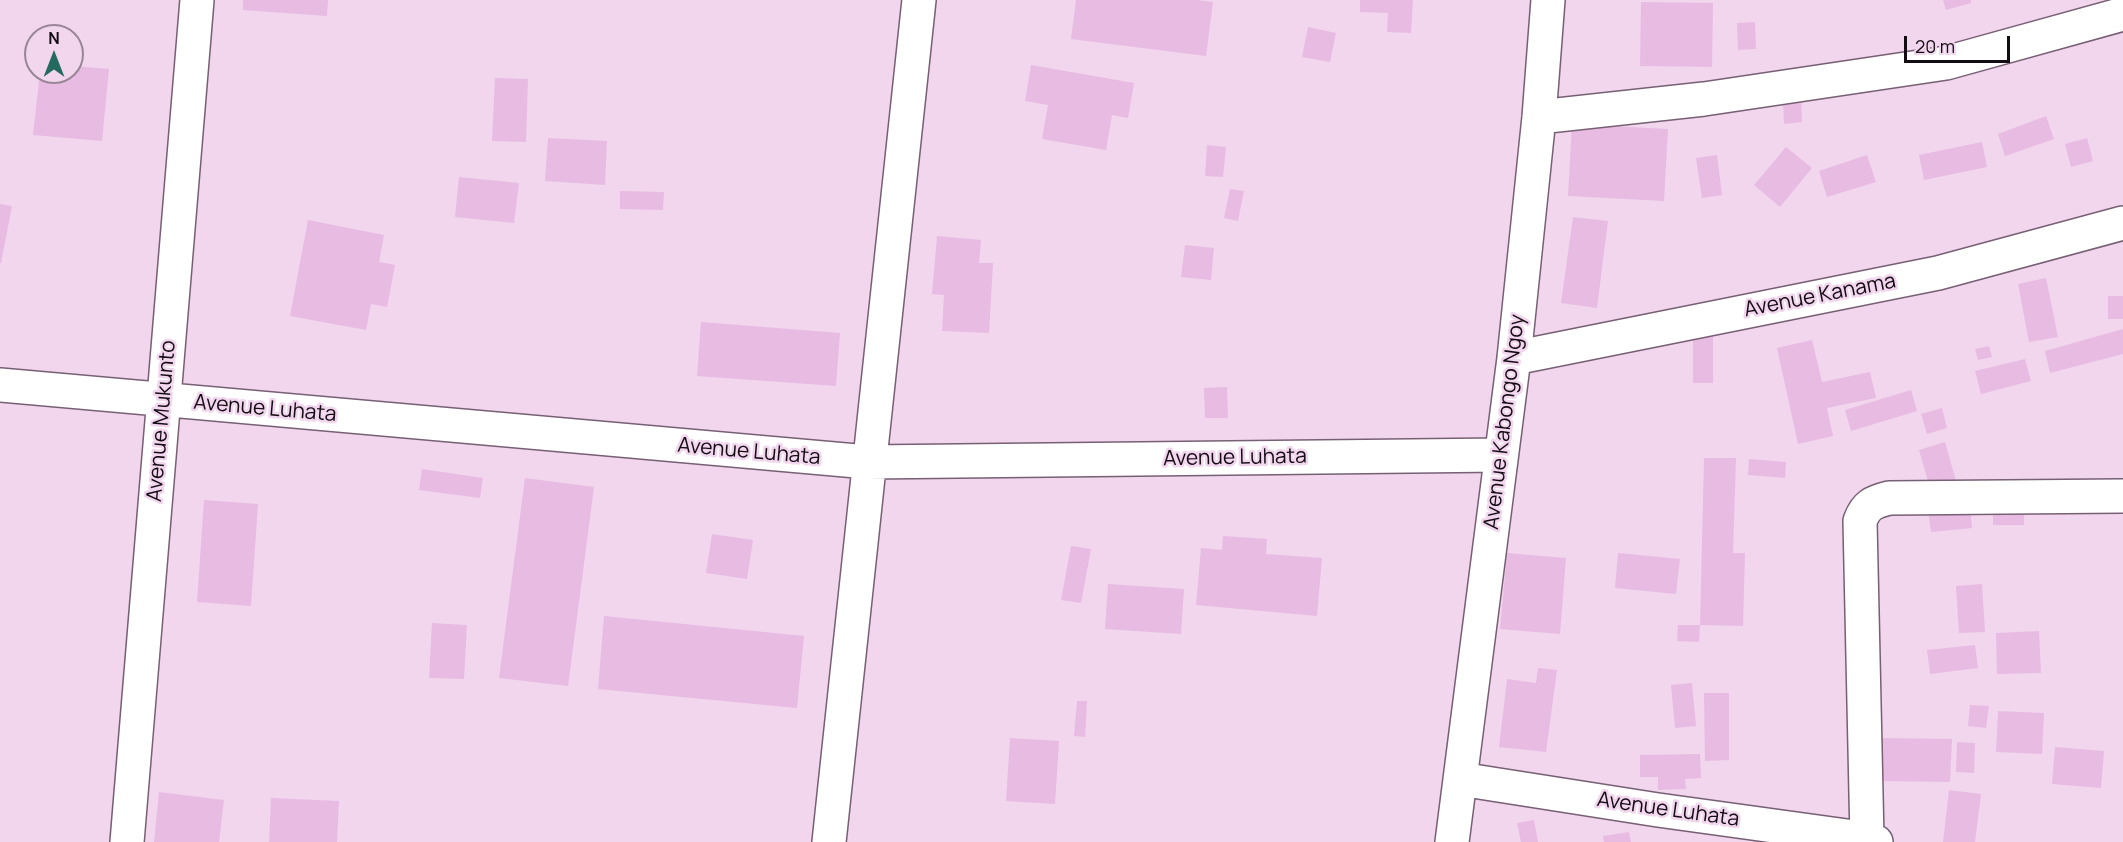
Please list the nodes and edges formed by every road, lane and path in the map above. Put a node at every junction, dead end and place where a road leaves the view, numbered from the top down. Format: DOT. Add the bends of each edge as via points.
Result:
graph roads {
  1 [pos="197,0"];
  2 [pos="919,0"];
  3 [pos="1548,0"];
  4 [pos="2123,14"];
  5 [pos="1539,117"];
  6 [pos="2123,223"];
  7 [pos="1514,358"];
  8 [pos="0,385"];
  9 [pos="164,400"];
  10 [pos="1502,455"];
  11 [pos="868,462"];
  12 [pos="2123,496"];
  13 [pos="1460,779"];
  14 [pos="1872,841"];
  15 [pos="127,842"];
  16 [pos="829,842"];
  17 [pos="1452,842"];
  1 -- 9 [label="street, Avenue Mukunto"];
  2 -- 11 [label="street"];
  3 -- 5 [label="street, Avenue Kabongo Ngoy"];
  4 -- 5 [label="street" via="1946,63 1704,99"];
  5 -- 7 [label="street, Avenue Kabongo Ngoy"];
  6 -- 7 [label="street, Avenue Kanama" via="1938,273"];
  7 -- 10 [label="street, Avenue Kabongo Ngoy"];
  8 -- 9 [label="street, Avenue Luhata"];
  9 -- 11 [label="street, Avenue Luhata"];
  9 -- 15 [label="street, Avenue Mukunto"];
  10 -- 11 [label="street, Avenue Luhata"];
  10 -- 13 [label="street, Avenue Kabongo Ngoy"];
  11 -- 16 [label="street"];
  12 -- 14 [label="street" via="1889,498 1865,508 1860,521"];
  13 -- 14 [label="street, Avenue Luhata"];
  13 -- 17 [label="street, Avenue Kabongo Ngoy"];
}
